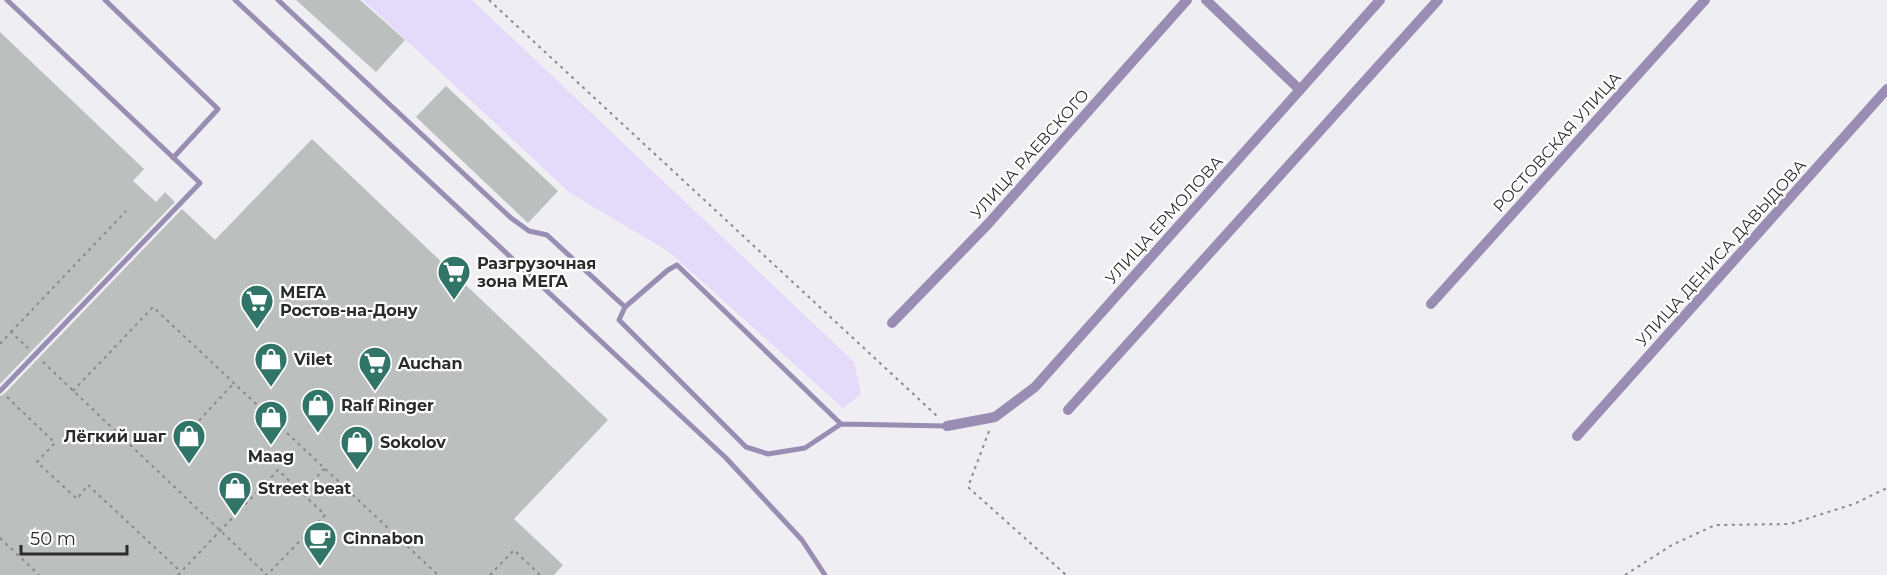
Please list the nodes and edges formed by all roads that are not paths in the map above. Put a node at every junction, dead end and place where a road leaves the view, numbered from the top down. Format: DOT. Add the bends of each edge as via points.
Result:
graph roads {
  1 [pos="7,0"];
  2 [pos="105,0"];
  3 [pos="236,0"];
  4 [pos="278,0"];
  5 [pos="1187,0"];
  6 [pos="1206,0"];
  7 [pos="1380,0"];
  8 [pos="1438,0"];
  9 [pos="1705,0"];
  10 [pos="1300,90"];
  11 [pos="1887,90"];
  12 [pos="173,158"];
  13 [pos="1431,304"];
  14 [pos="625,308"];
  15 [pos="892,323"];
  16 [pos="0,391"];
  17 [pos="1068,410"];
  18 [pos="841,424"];
  19 [pos="947,426"];
  20 [pos="1577,436"];
  21 [pos="825,575"];
  1 -- 12 [label="lane"];
  2 -- 12 [label="lane" via="218,109"];
  3 -- 21 [label="lane" via="726,458 802,540"];
  4 -- 14 [label="lane" via="512,218 529,231 546,235"];
  5 -- 15 [label="street, УЛИЦА РАЕВСКОГО" via="988,224"];
  6 -- 10 [label="street"];
  7 -- 10 [label="street, УЛИЦА ЕРМОЛОВА"];
  8 -- 17 [label="street"];
  9 -- 13 [label="street, РОСТОВСКАЯ УЛИЦА"];
  10 -- 19 [label="street, УЛИЦА ЕРМОЛОВА" via="1035,387 995,417"];
  11 -- 20 [label="street, УЛИЦА ДЕНИСА ДАВЫДОВА"];
  12 -- 16 [label="lane" via="200,183"];
  14 -- 18 [label="lane" via="677,265"];
  14 -- 18 [label="lane" via="619,320 746,447 768,454 805,448"];
  18 -- 19 [label="lane"];
}
